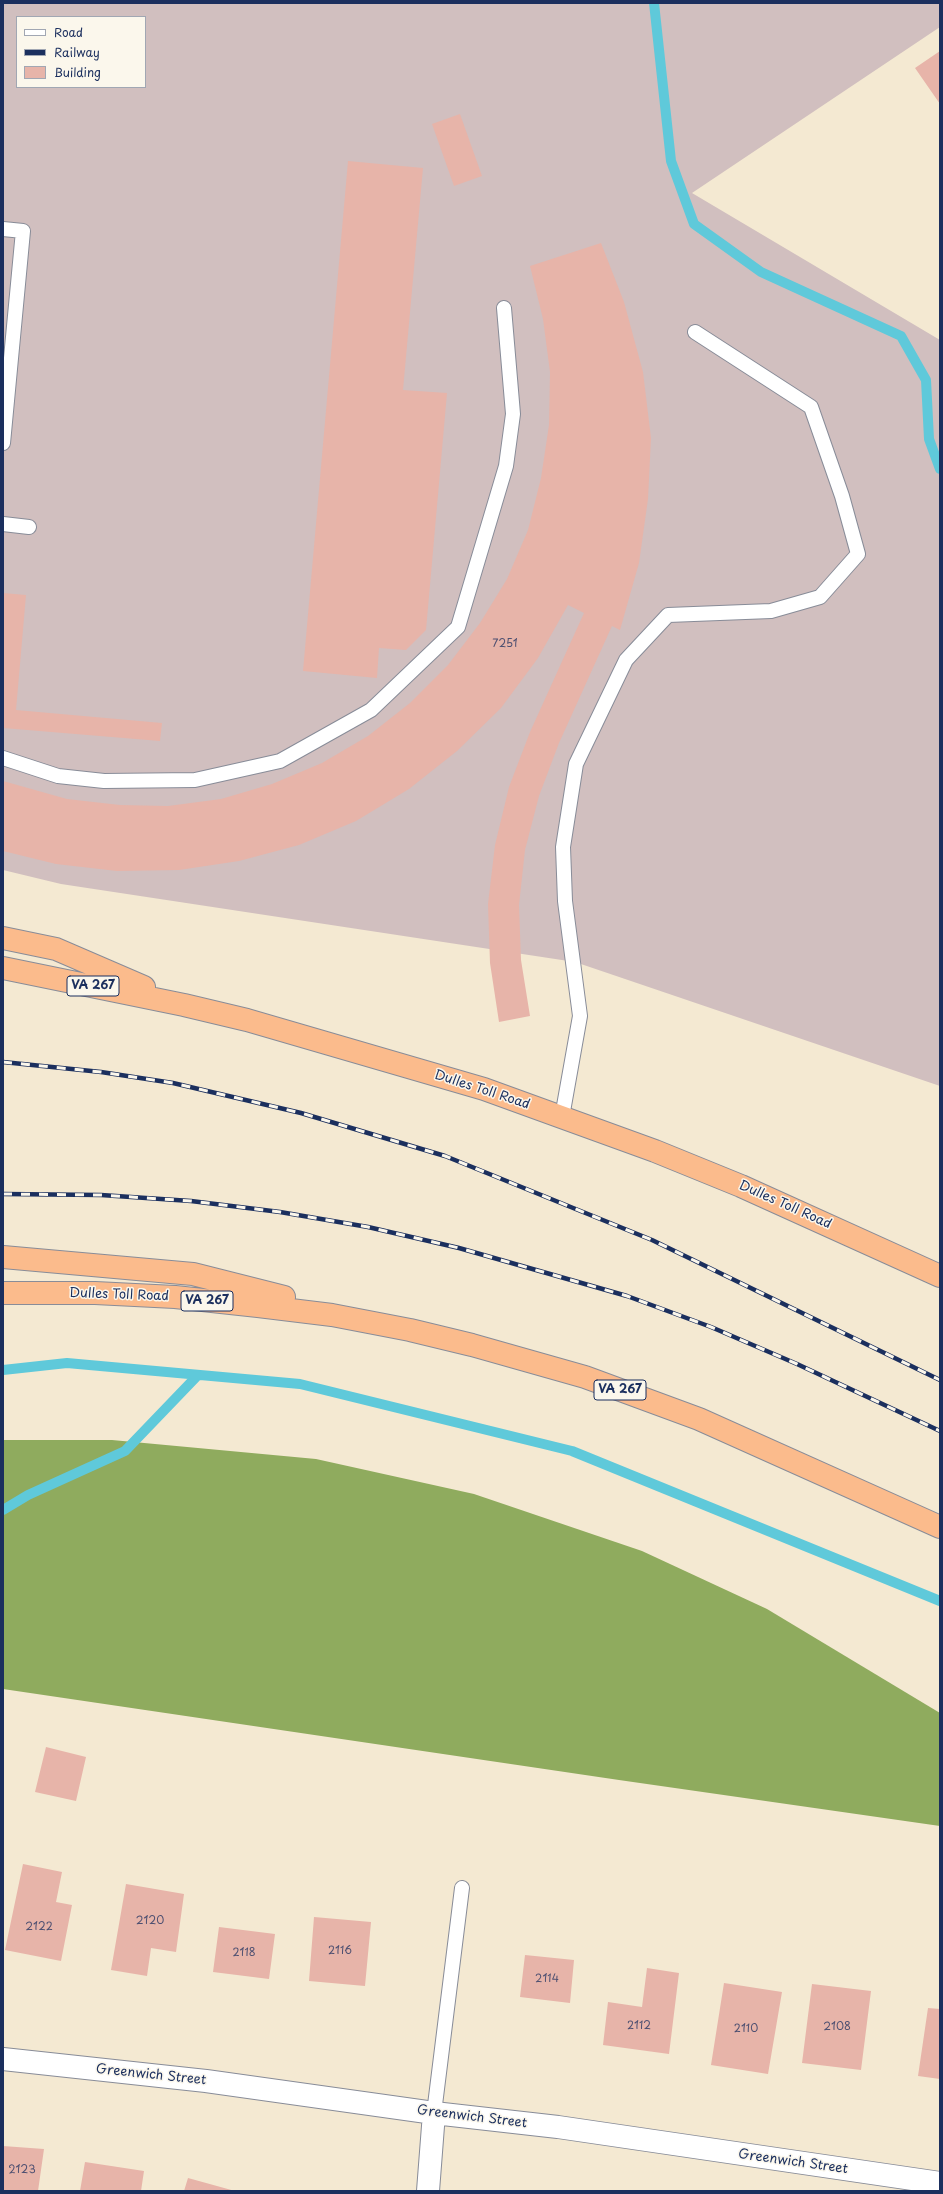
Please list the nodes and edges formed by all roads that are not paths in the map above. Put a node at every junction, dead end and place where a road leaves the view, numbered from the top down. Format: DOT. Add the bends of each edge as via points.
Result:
graph roads {
  1 [pos="3,229"];
  2 [pos="504,308"];
  3 [pos="696,332"];
  4 [pos="5,414"];
  5 [pos="3,443"];
  6 [pos="3,524"];
  7 [pos="29,527"];
  8 [pos="3,758"];
  9 [pos="3,938"];
  10 [pos="3,968"];
  11 [pos="184,1005"];
  12 [pos="562,1117"];
  13 [pos="3,1257"];
  14 [pos="940,1276"];
  15 [pos="3,1293"];
  16 [pos="410,1330"];
  17 [pos="940,1527"];
  18 [pos="462,1888"];
  19 [pos="3,2059"];
  20 [pos="434,2113"];
  21 [pos="940,2183"];
  22 [pos="428,2191"];
  1 -- 4 [label="lane" via="23,231"];
  2 -- 8 [label="lane" via="513,414 506,466 458,627 371,710 280,761 195,780 104,781 58,776"];
  3 -- 12 [label="lane" via="811,407 842,496 858,554 820,597 771,611 668,615 626,660 576,764 563,847 565,901 580,1016"];
  4 -- 5 [label="lane"];
  6 -- 7 [label="lane"];
  9 -- 11 [label="highway" via="56,949"];
  10 -- 11 [label="highway, Dulles Toll Road / VA 267"];
  11 -- 12 [label="highway, Dulles Toll Road / VA 267" via="397,1063 484,1089"];
  12 -- 14 [label="highway, Dulles Toll Road / VA 267" via="741,1186"];
  13 -- 16 [label="highway" via="193,1274"];
  15 -- 16 [label="highway, Dulles Toll Road / VA 267" via="95,1293 175,1297 332,1316"];
  16 -- 17 [label="highway, Dulles Toll Road / VA 267" via="536,1362 640,1397 741,1437"];
  18 -- 20 [label="lane"];
  19 -- 20 [label="street, Greenwich Street" via="206,2081"];
  20 -- 21 [label="street, Greenwich Street" via="558,2127"];
  20 -- 22 [label="street"];
}
